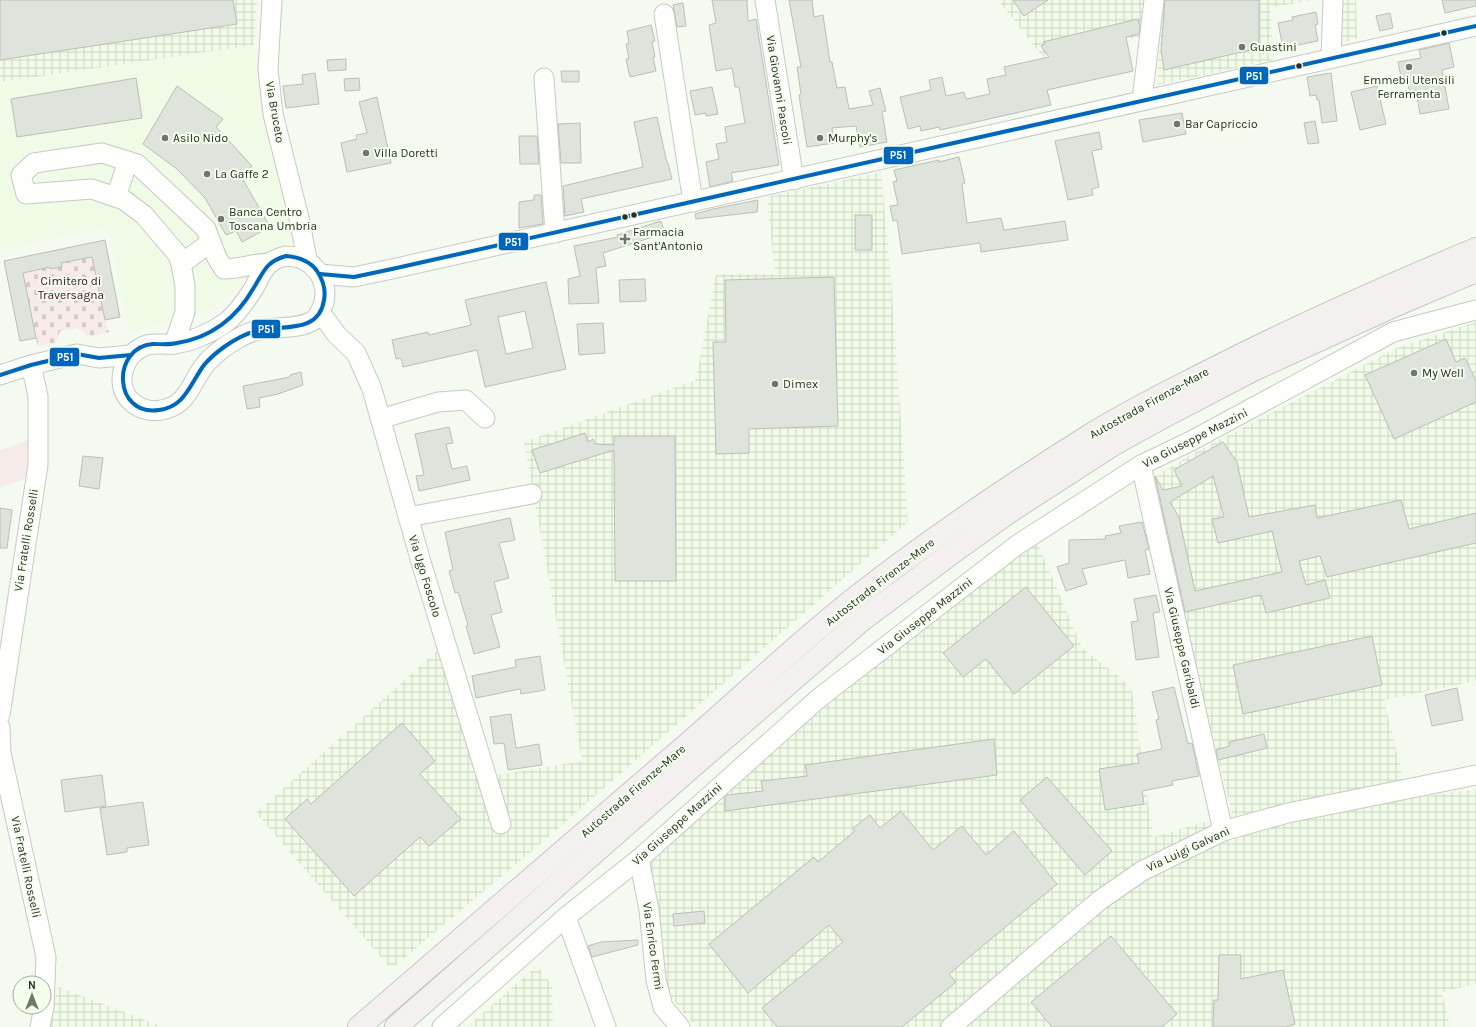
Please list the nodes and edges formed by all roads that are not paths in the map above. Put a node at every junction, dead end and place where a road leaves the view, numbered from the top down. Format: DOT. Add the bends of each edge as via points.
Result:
graph roads {
  1 [pos="272,0"];
  2 [pos="765,0"];
  3 [pos="1154,0"];
  4 [pos="1332,0"];
  5 [pos="664,14"];
  6 [pos="1476,26"];
  7 [pos="1331,58"];
  8 [pos="544,78"];
  9 [pos="1142,100"];
  10 [pos="128,161"];
  11 [pos="794,180"];
  12 [pos="116,197"];
  13 [pos="693,202"];
  14 [pos="300,222"];
  15 [pos="555,233"];
  16 [pos="211,242"];
  17 [pos="1476,249"];
  18 [pos="278,259"];
  19 [pos="181,264"];
  20 [pos="313,267"];
  21 [pos="1476,271"];
  22 [pos="354,277"];
  23 [pos="323,304"];
  24 [pos="1476,310"];
  25 [pos="303,324"];
  26 [pos="337,335"];
  27 [pos="174,344"];
  28 [pos="131,355"];
  29 [pos="99,358"];
  30 [pos="31,365"];
  31 [pos="0,375"];
  32 [pos="122,378"];
  33 [pos="485,418"];
  34 [pos="380,420"];
  35 [pos="1141,465"];
  36 [pos="532,494"];
  37 [pos="408,517"];
  38 [pos="0,715"];
  39 [pos="0,727"];
  40 [pos="1476,775"];
  41 [pos="501,824"];
  42 [pos="1223,830"];
  43 [pos="640,859"];
  44 [pos="566,917"];
  45 [pos="45,975"];
  46 [pos="42,1015"];
  47 [pos="40,1027"];
  48 [pos="359,1027"];
  49 [pos="396,1027"];
  50 [pos="442,1027"];
  51 [pos="606,1027"];
  52 [pos="680,1027"];
  53 [pos="951,1027"];
  1 -- 14 [label="street, Via Bruceto" via="268,69 273,114"];
  2 -- 11 [label="street, Via Giovanni Pascoli"];
  3 -- 9 [label="street"];
  4 -- 7 [label="street"];
  5 -- 13 [label="street"];
  6 -- 7 [label="street"];
  7 -- 9 [label="street"];
  8 -- 15 [label="street"];
  9 -- 11 [label="street"];
  10 -- 12 [label="street"];
  10 -- 12 [label="street" via="102,153 34,163 21,175 26,194 92,189"];
  10 -- 16 [label="street" via="137,164 206,229"];
  11 -- 13 [label="street"];
  12 -- 19 [label="street" via="124,200 144,216 178,255"];
  13 -- 15 [label="street"];
  14 -- 18 [label="street"];
  14 -- 20 [label="street, Via Bruceto"];
  15 -- 22 [label="street"];
  16 -- 18 [label="street" via="224,269 236,269"];
  16 -- 19 [label="street"];
  17 -- 48 [label="highway, Autostrada Firenze-Mare" via="1244,352 1133,409 992,498 857,596"];
  18 -- 20 [label="street" via="296,256"];
  18 -- 27 [label="street" via="260,273 247,299 226,323 205,336"];
  19 -- 27 [label="street" via="186,312"];
  20 -- 22 [label="street"];
  20 -- 23 [label="street, Via Bruceto" via="324,282"];
  21 -- 49 [label="highway, Autostrada Firenze-Mare" via="1251,371 1114,444 1009,512 862,620"];
  22 -- 23 [label="street"];
  23 -- 25 [label="street" via="314,320"];
  23 -- 26 [label="street, Via Ugo Foscolo"];
  24 -- 35 [label="street, Via Giuseppe Mazzini" via="1393,332 1191,441"];
  25 -- 26 [label="street, Via Ugo Foscolo"];
  25 -- 32 [label="street" via="264,329 237,338 210,358 186,395 172,408 153,411 132,402 123,391"];
  26 -- 34 [label="street, Via Ugo Foscolo" via="356,353 372,389"];
  27 -- 28 [label="street" via="143,346"];
  28 -- 29 [label="street"];
  28 -- 32 [label="street" via="124,365"];
  29 -- 30 [label="street" via="77,354"];
  29 -- 32 [label="street"];
  30 -- 31 [label="street"];
  30 -- 38 [label="street, Via Fratelli Rosselli" via="38,396 38,465"];
  33 -- 34 [label="street" via="466,400 438,402"];
  34 -- 37 [label="street, Via Ugo Foscolo"];
  35 -- 42 [label="street, Via Giuseppe Garibaldi"];
  35 -- 43 [label="street, Via Giuseppe Mazzini" via="1017,545 819,698"];
  36 -- 37 [label="street"];
  37 -- 41 [label="street, Via Ugo Foscolo"];
  39 -- 45 [label="street, Via Fratelli Rosselli" via="1,753 46,957"];
  40 -- 42 [label="street, Via Luigi Galvani" via="1288,813"];
  42 -- 53 [label="street, Via Luigi Galvani" via="1142,871 1100,900"];
  43 -- 44 [label="street, Via Giuseppe Mazzini"];
  43 -- 52 [label="street, Via Enrico Fermi" via="649,910 656,980 663,1007"];
  44 -- 50 [label="street, Via Giuseppe Mazzini"];
  44 -- 51 [label="street"];
  46 -- 47 [label="street, Via Fratelli Rosselli"];
}
